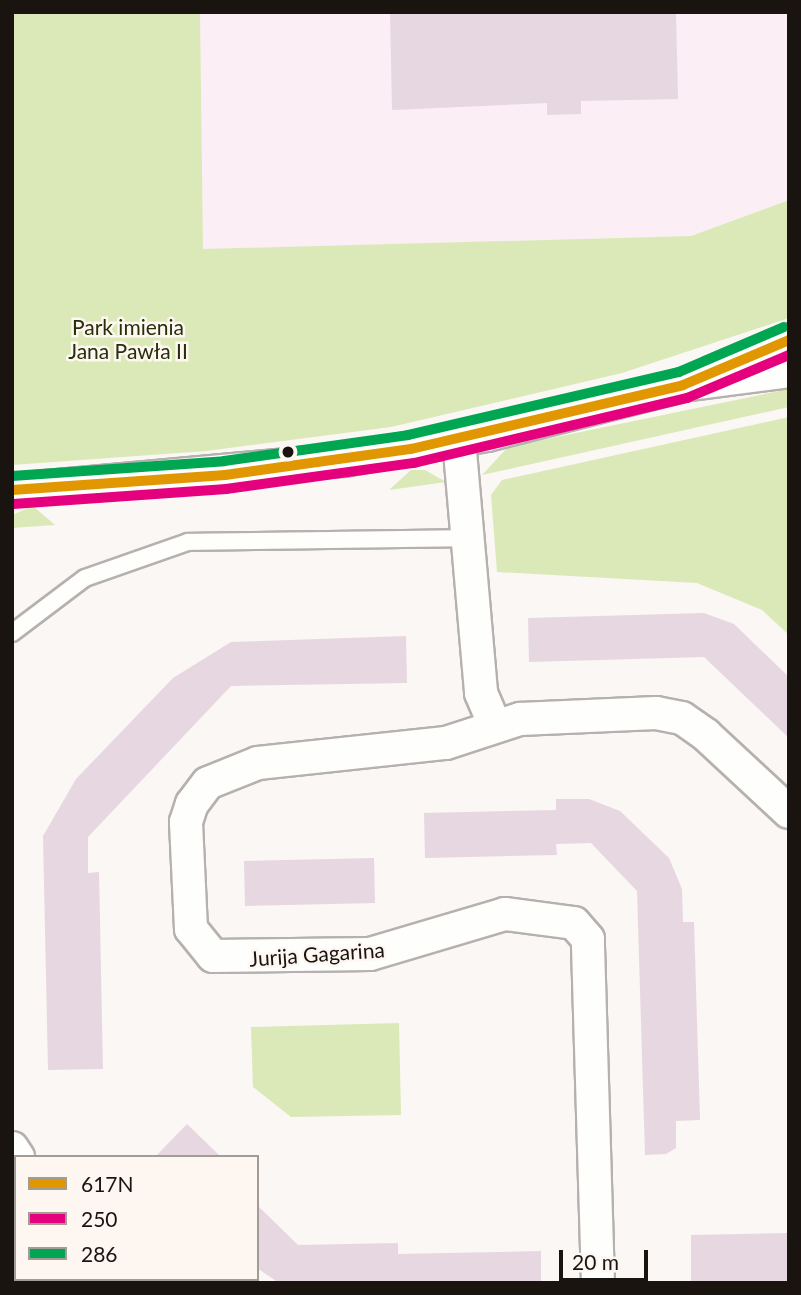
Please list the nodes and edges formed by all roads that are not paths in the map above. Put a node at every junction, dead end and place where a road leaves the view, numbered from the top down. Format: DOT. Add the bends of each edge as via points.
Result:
graph roads {
  1 [pos="789,340"];
  2 [pos="789,371"];
  3 [pos="683,385"];
  4 [pos="459,440"];
  5 [pos="12,490"];
  6 [pos="470,538"];
  7 [pos="12,634"];
  8 [pos="494,724"];
  9 [pos="789,812"];
  10 [pos="598,1283"];
  1 -- 3 [label="street"];
  2 -- 3 [label="street"];
  3 -- 4 [label="street"];
  4 -- 5 [label="street" via="225,475"];
  4 -- 6 [label="street"];
  6 -- 7 [label="lane" via="188,542 85,578"];
  6 -- 8 [label="street" via="481,693"];
  8 -- 9 [label="street, Jurija Gagarina" via="656,713 682,718"];
  8 -- 10 [label="street, Jurija Gagarina" via="419,747 258,763 208,783 186,822 191,929 213,956 232,960 370,954 505,914 574,923 588,939 591,963"];
}
